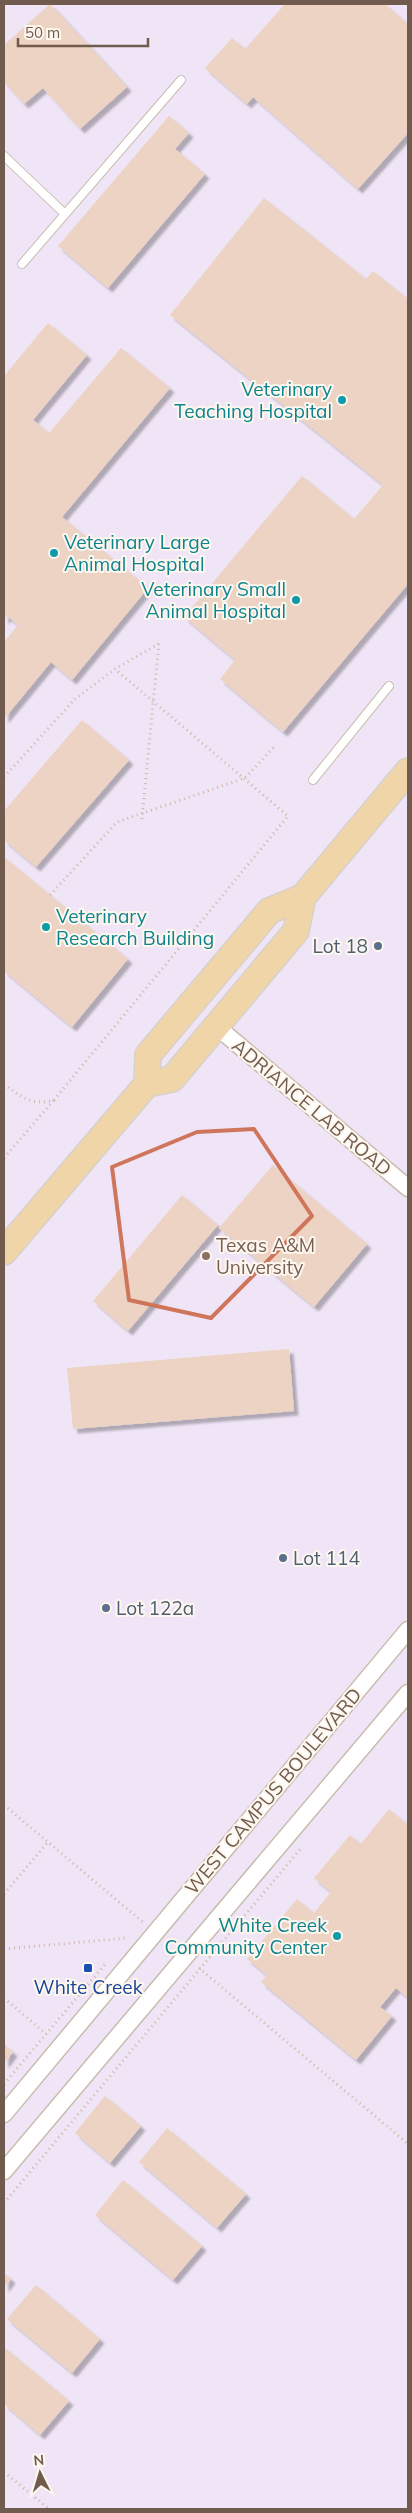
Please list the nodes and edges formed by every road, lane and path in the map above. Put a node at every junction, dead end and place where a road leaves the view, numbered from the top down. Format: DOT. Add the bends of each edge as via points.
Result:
graph roads {
  1 [pos="181,80"];
  2 [pos="4,156"];
  3 [pos="65,214"];
  4 [pos="22,264"];
  5 [pos="115,669"];
  6 [pos="389,686"];
  7 [pos="154,702"];
  8 [pos="274,747"];
  9 [pos="408,771"];
  10 [pos="4,777"];
  11 [pos="245,778"];
  12 [pos="313,780"];
  13 [pos="143,811"];
  14 [pos="142,819"];
  15 [pos="50,895"];
  16 [pos="303,897"];
  17 [pos="254,928"];
  18 [pos="216,1026"];
  19 [pos="4,1084"];
  20 [pos="147,1084"];
  21 [pos="54,1100"];
  22 [pos="4,1158"];
  23 [pos="408,1188"];
  24 [pos="4,1252"];
  25 [pos="408,1630"];
  26 [pos="408,1693"];
  27 [pos="4,1805"];
  28 [pos="48,1842"];
  29 [pos="303,1846"];
  30 [pos="4,1894"];
  31 [pos="149,1927"];
  32 [pos="133,1931"];
  33 [pos="127,1938"];
  34 [pos="121,1945"];
  35 [pos="4,1949"];
  36 [pos="108,1960"];
  37 [pos="193,1963"];
  38 [pos="200,1969"];
  39 [pos="4,1998"];
  40 [pos="46,2034"];
  41 [pos="4,2084"];
  42 [pos="4,2114"];
  43 [pos="408,2144"];
  44 [pos="4,2171"];
  45 [pos="4,2203"];
  46 [pos="4,2472"];
  47 [pos="49,2509"];
  1 -- 3 [label="lane"];
  2 -- 3 [label="lane"];
  3 -- 4 [label="lane"];
  5 -- 7 [label="path"];
  5 -- 7 [label="path" via="160,643"];
  5 -- 10 [label="path" via="75,699"];
  6 -- 12 [label="lane"];
  7 -- 11 [label="path"];
  7 -- 13 [label="path"];
  8 -- 11 [label="path"];
  9 -- 16 [label="main road"];
  11 -- 13 [label="path"];
  11 -- 21 [label="path" via="288,816"];
  13 -- 14 [label="path"];
  13 -- 15 [label="path" via="117,822"];
  16 -- 17 [label="main road" via="269,911"];
  16 -- 18 [label="main road" via="296,931"];
  17 -- 18 [label="main road" via="249,960 214,1003"];
  17 -- 20 [label="main road" via="148,1056"];
  18 -- 20 [label="main road" via="172,1079"];
  18 -- 23 [label="street, ADRIANCE LAB ROAD"];
  19 -- 21 [label="path" via="25,1100 42,1103"];
  20 -- 24 [label="main road"];
  21 -- 22 [label="path"];
  25 -- 42 [label="street, WEST CAMPUS BOULEVARD"];
  26 -- 44 [label="street"];
  27 -- 28 [label="path"];
  28 -- 30 [label="path"];
  28 -- 31 [label="path"];
  29 -- 38 [label="path"];
  32 -- 33 [label="path"];
  33 -- 34 [label="path"];
  33 -- 35 [label="path"];
  36 -- 40 [label="path"];
  37 -- 38 [label="path"];
  38 -- 43 [label="path"];
  38 -- 45 [label="path"];
  39 -- 40 [label="path"];
  40 -- 41 [label="path"];
  46 -- 47 [label="path"];
}
